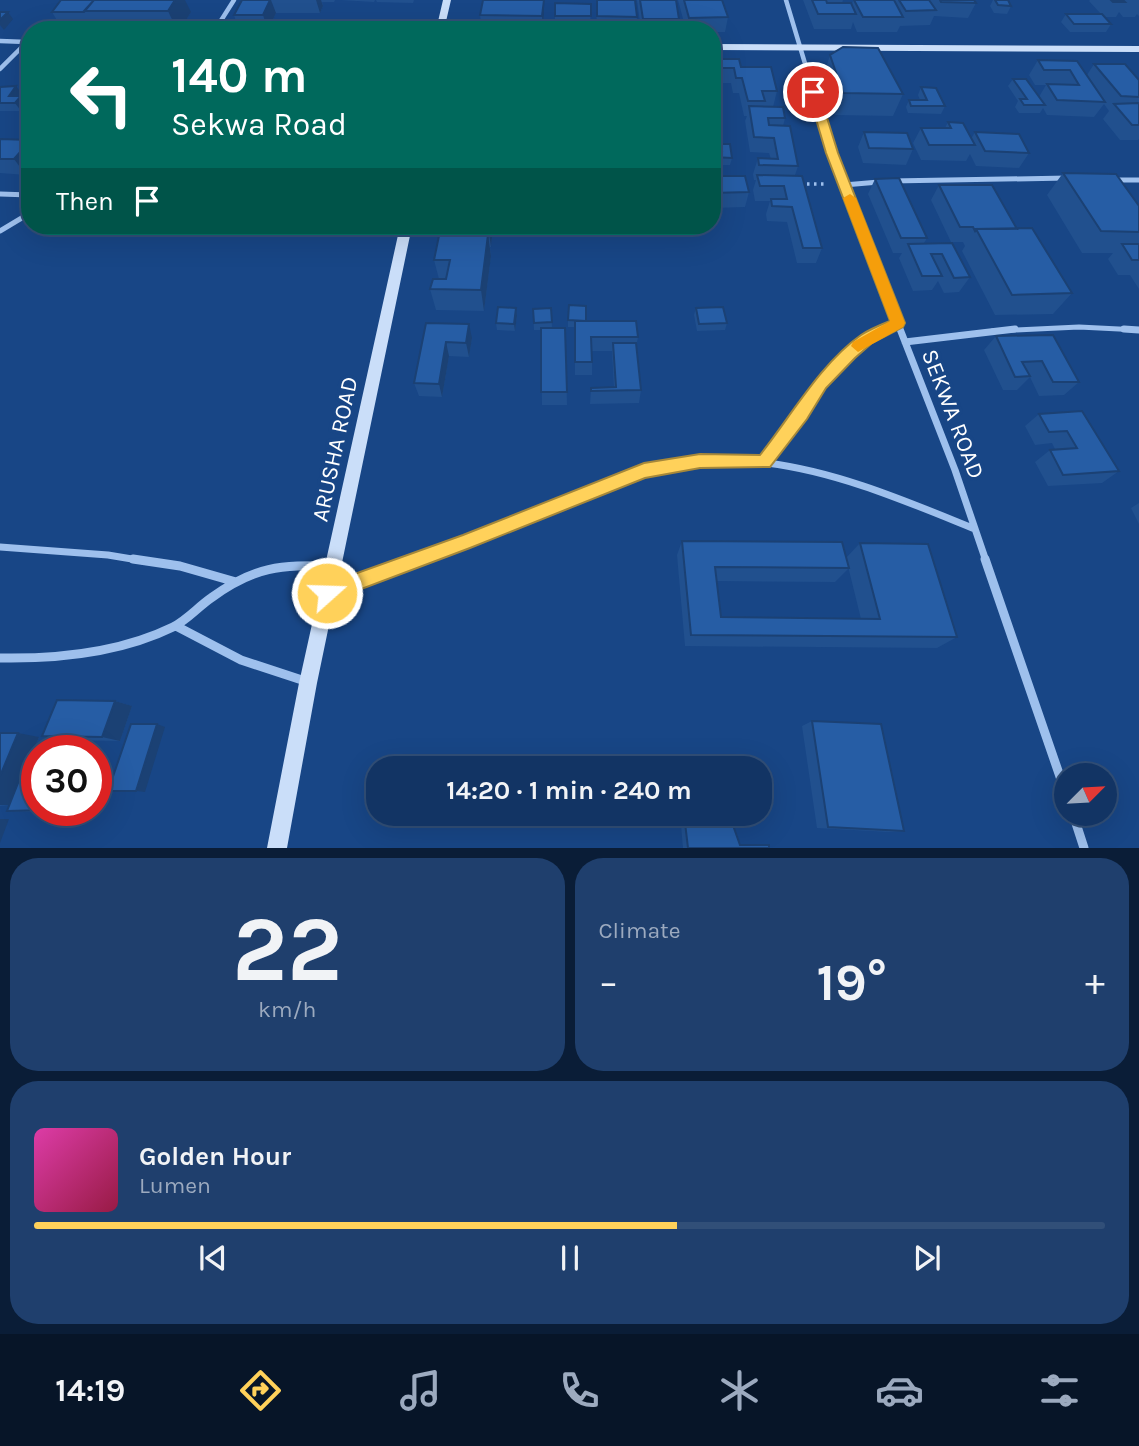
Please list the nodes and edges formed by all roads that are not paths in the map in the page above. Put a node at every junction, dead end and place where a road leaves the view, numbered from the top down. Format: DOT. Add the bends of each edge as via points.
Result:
graph roads {
  1 [pos="234,0"];
  2 [pos="447,0"];
  3 [pos="786,0"];
  4 [pos="221,21"];
  5 [pos="442,21"];
  6 [pos="0,41"];
  7 [pos="21,42"];
  8 [pos="721,47"];
  9 [pos="21,49"];
  10 [pos="802,49"];
  11 [pos="1139,49"];
  12 [pos="0,69"];
  13 [pos="1073,178"];
  14 [pos="1098,179"];
  15 [pos="1139,180"];
  16 [pos="844,185"];
  17 [pos="0,194"];
  18 [pos="21,195"];
  19 [pos="21,218"];
  20 [pos="0,231"];
  21 [pos="404,235"];
  22 [pos="898,323"];
  23 [pos="1139,330"];
  24 [pos="905,342"];
  25 [pos="765,462"];
  26 [pos="975,529"];
  27 [pos="0,547"];
  28 [pos="333,566"];
  29 [pos="236,582"];
  30 [pos="327,593"];
  31 [pos="176,626"];
  32 [pos="0,658"];
  33 [pos="308,682"];
  34 [pos="1055,763"];
  35 [pos="1077,826"];
  36 [pos="277,848"];
  37 [pos="1084,848"];
  1 -- 4 [label="street"];
  2 -- 5 [label="main road"];
  3 -- 10 [label="street, SEKWA ROAD"];
  6 -- 7 [label="street"];
  8 -- 10 [label="main road"];
  9 -- 12 [label="street"];
  10 -- 11 [label="main road"];
  10 -- 16 [label="street, SEKWA ROAD" via="818,113"];
  13 -- 16 [label="street"];
  14 -- 15 [label="street"];
  16 -- 22 [label="street, SEKWA ROAD"];
  17 -- 18 [label="street"];
  19 -- 20 [label="street"];
  21 -- 28 [label="main road, ARUSHA ROAD"];
  22 -- 24 [label="street, SEKWA ROAD"];
  22 -- 25 [label="street" via="867,339 821,384"];
  23 -- 24 [label="street" via="1030,326"];
  24 -- 26 [label="street, SEKWA ROAD"];
  25 -- 26 [label="street" via="815,471 884,493"];
  25 -- 30 [label="street" via="700,461 644,471"];
  26 -- 34 [label="street, SEKWA ROAD"];
  27 -- 29 [label="street" via="107,555 180,566"];
  28 -- 29 [label="street" via="283,565"];
  28 -- 30 [label="main road, ARUSHA ROAD"];
  29 -- 31 [label="street"];
  30 -- 33 [label="main road, ARUSHA ROAD"];
  31 -- 32 [label="street" via="99,649 30,660"];
  31 -- 33 [label="street" via="241,660"];
  33 -- 36 [label="main road, ARUSHA ROAD"];
  35 -- 37 [label="street"];
}
